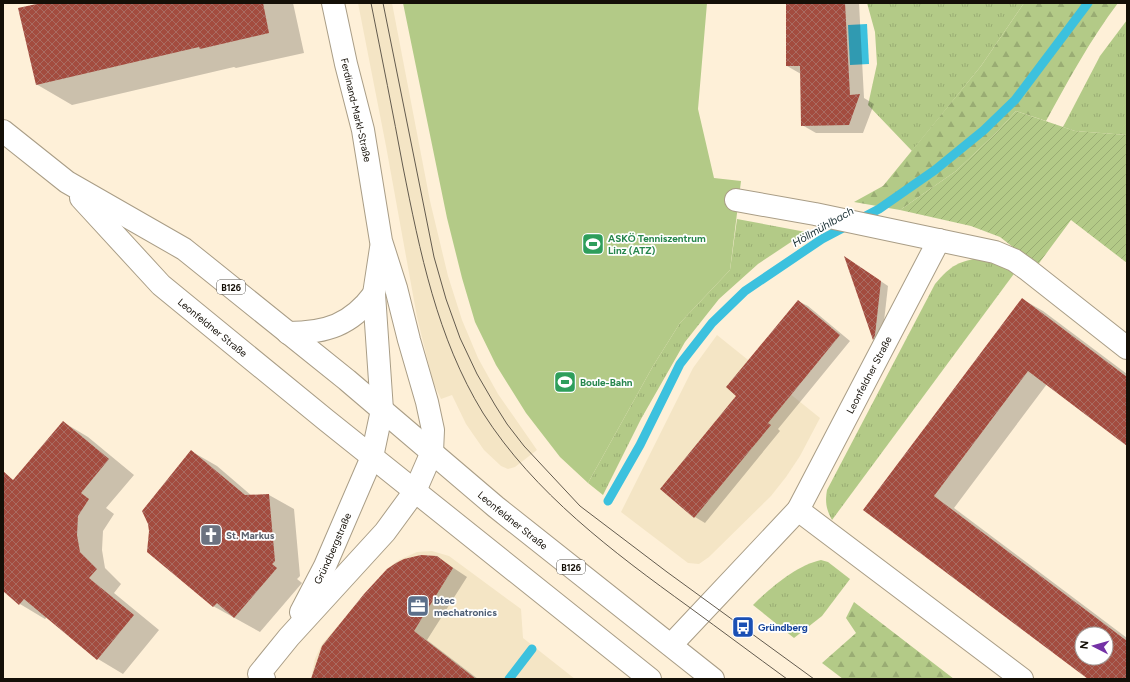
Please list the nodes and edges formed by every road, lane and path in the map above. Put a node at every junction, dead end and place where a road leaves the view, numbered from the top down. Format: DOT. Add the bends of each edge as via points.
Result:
graph roads {
  1 [pos="333,3"];
  2 [pos="3,131"];
  3 [pos="67,182"];
  4 [pos="736,200"];
  5 [pos="939,240"];
  6 [pos="382,241"];
  7 [pos="374,294"];
  8 [pos="288,333"];
  9 [pos="1127,348"];
  10 [pos="382,410"];
  11 [pos="432,452"];
  12 [pos="372,457"];
  13 [pos="415,491"];
  14 [pos="798,510"];
  15 [pos="289,637"];
  16 [pos="671,646"];
  17 [pos="259,677"];
  18 [pos="650,679"];
  19 [pos="713,679"];
  20 [pos="1022,679"];
  1 -- 6 [label="street, Ferdinand-Markl-Straße" via="363,130"];
  2 -- 3 [label="street, Leonfeldner Straße / B126"];
  3 -- 8 [label="street, Leonfeldner Straße / B126" via="184,249"];
  3 -- 12 [label="street, Leonfeldner Straße / B126" via="161,285"];
  4 -- 5 [label="street"];
  5 -- 9 [label="street" via="996,252 1014,260"];
  5 -- 14 [label="street, Leonfeldner Straße"];
  6 -- 7 [label="street, Ferdinand-Markl-Straße"];
  6 -- 11 [label="street, Ferdinand-Markl-Straße" via="427,402 433,430"];
  7 -- 8 [label="street" via="357,313 328,329 309,333"];
  7 -- 10 [label="street, Ferdinand-Markl-Straße"];
  8 -- 10 [label="street, Leonfeldner Straße / B126"];
  10 -- 11 [label="street, Leonfeldner Straße / B126"];
  10 -- 12 [label="street"];
  11 -- 13 [label="street"];
  11 -- 16 [label="street, Leonfeldner Straße / B126" via="496,507"];
  12 -- 13 [label="street, Leonfeldner Straße / B126"];
  12 -- 15 [label="street, Gründbergstraße" via="325,566"];
  13 -- 15 [label="street, Gründbergstraße" via="385,532"];
  13 -- 18 [label="street, Leonfeldner Straße / B126"];
  14 -- 16 [label="street, Leonfeldner Straße"];
  14 -- 20 [label="street"];
  15 -- 17 [label="street, Gründbergstraße"];
  16 -- 19 [label="street, Leonfeldner Straße / B126"];
}
